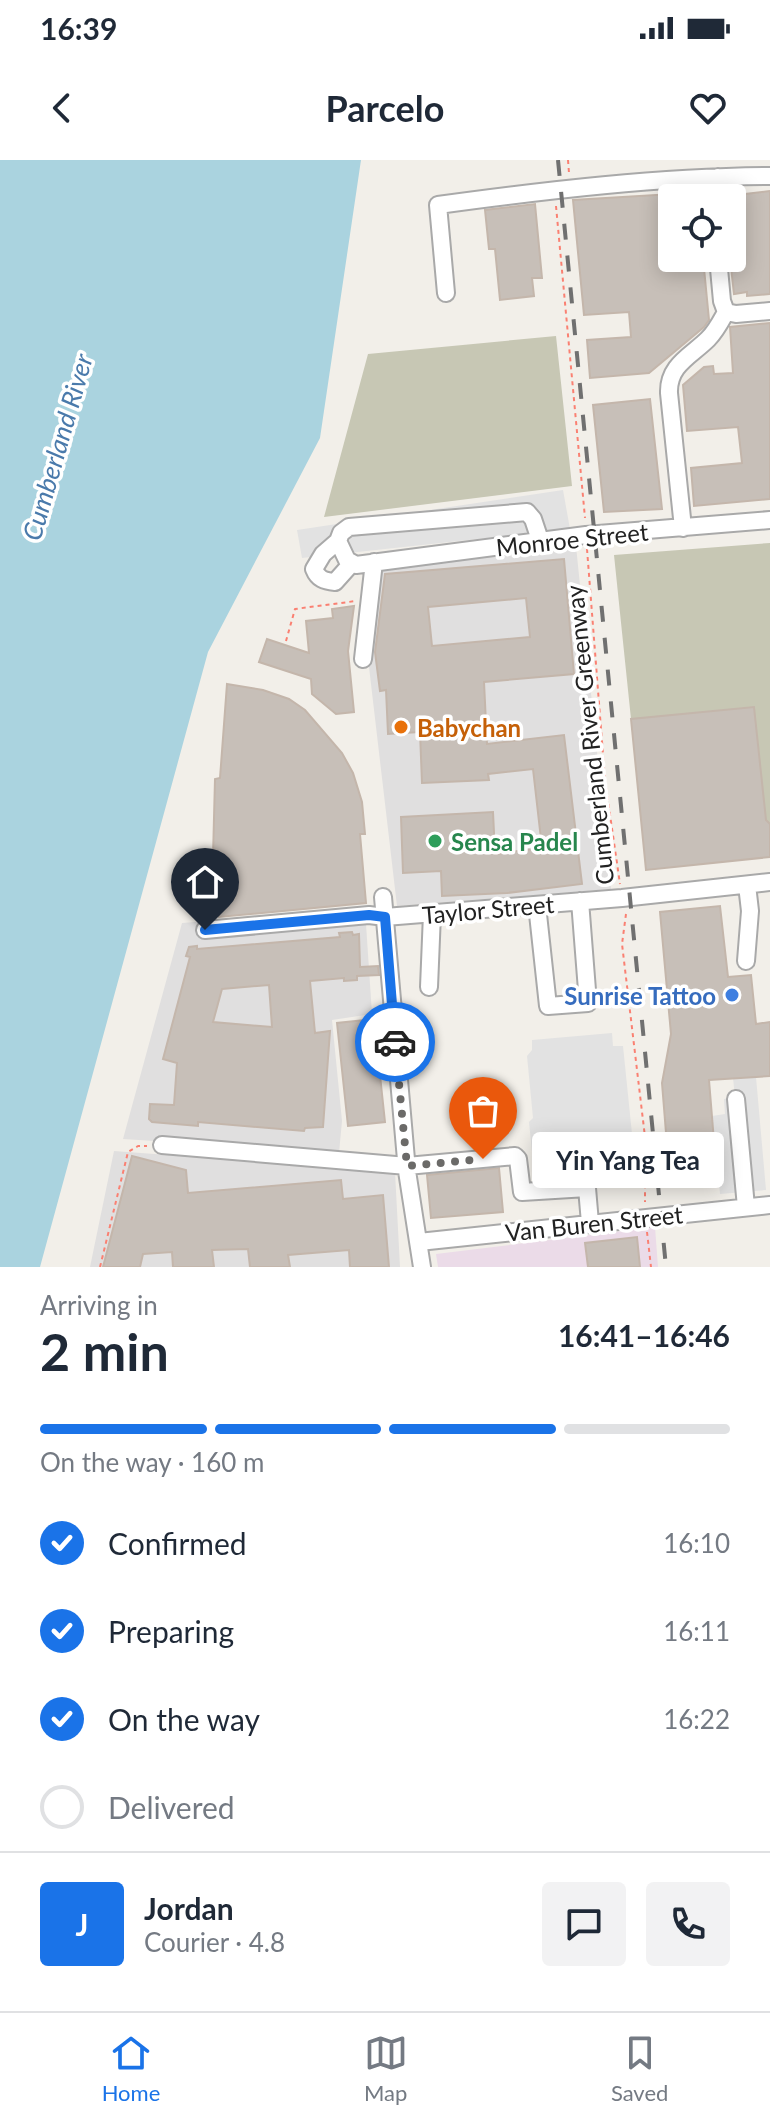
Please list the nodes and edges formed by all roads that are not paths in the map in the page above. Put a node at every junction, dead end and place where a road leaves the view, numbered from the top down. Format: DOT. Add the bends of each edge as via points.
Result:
graph roads {
  1 [pos="704,160"];
  2 [pos="770,176"];
  3 [pos="712,177"];
  4 [pos="712,184"];
  5 [pos="719,272"];
  6 [pos="446,293"];
  7 [pos="770,311"];
  8 [pos="726,312"];
  9 [pos="770,520"];
  10 [pos="683,528"];
  11 [pos="540,540"];
  12 [pos="338,541"];
  13 [pos="374,562"];
  14 [pos="352,563"];
  15 [pos="363,659"];
  16 [pos="770,882"];
  17 [pos="747,885"];
  18 [pos="383,897"];
  19 [pos="580,901"];
  20 [pos="537,905"];
  21 [pos="432,914"];
  22 [pos="385,917"];
  23 [pos="205,930"];
  24 [pos="746,961"];
  25 [pos="429,987"];
  26 [pos="736,1099"];
  27 [pos="162,1145"];
  28 [pos="407,1166"];
  29 [pos="770,1205"];
  30 [pos="746,1207"];
  31 [pos="590,1223"];
  32 [pos="419,1242"];
  33 [pos="422,1267"];
  1 -- 3 [label="street"];
  2 -- 3 [label="street"];
  3 -- 4 [label="street"];
  3 -- 6 [label="street" via="438,205"];
  5 -- 8 [label="street"];
  7 -- 8 [label="street"];
  8 -- 10 [label="street" via="711,336 675,369 669,385"];
  9 -- 10 [label="street, Monroe Street"];
  10 -- 11 [label="street, Monroe Street"];
  11 -- 12 [label="street" via="527,512 349,527"];
  11 -- 13 [label="street, Monroe Street"];
  12 -- 14 [label="street"];
  12 -- 14 [label="street" via="318,561 317,577 335,582"];
  13 -- 14 [label="street, Monroe Street"];
  13 -- 15 [label="street"];
  16 -- 17 [label="street, Taylor Street"];
  17 -- 19 [label="street, Taylor Street"];
  17 -- 24 [label="street"];
  18 -- 22 [label="street"];
  19 -- 20 [label="street, Taylor Street"];
  19 -- 20 [label="street" via="588,1003 548,1006"];
  20 -- 21 [label="street, Taylor Street"];
  21 -- 22 [label="street, Taylor Street"];
  21 -- 25 [label="street"];
  22 -- 23 [label="street, Taylor Street"];
  22 -- 28 [label="street"];
  26 -- 30 [label="street"];
  27 -- 28 [label="street"];
  28 -- 31 [label="street" via="515,1156 522,1192 587,1188"];
  28 -- 32 [label="street"];
  29 -- 30 [label="street, Van Buren Street"];
  30 -- 31 [label="street, Van Buren Street"];
  31 -- 32 [label="street, Van Buren Street"];
  32 -- 33 [label="street"];
}
